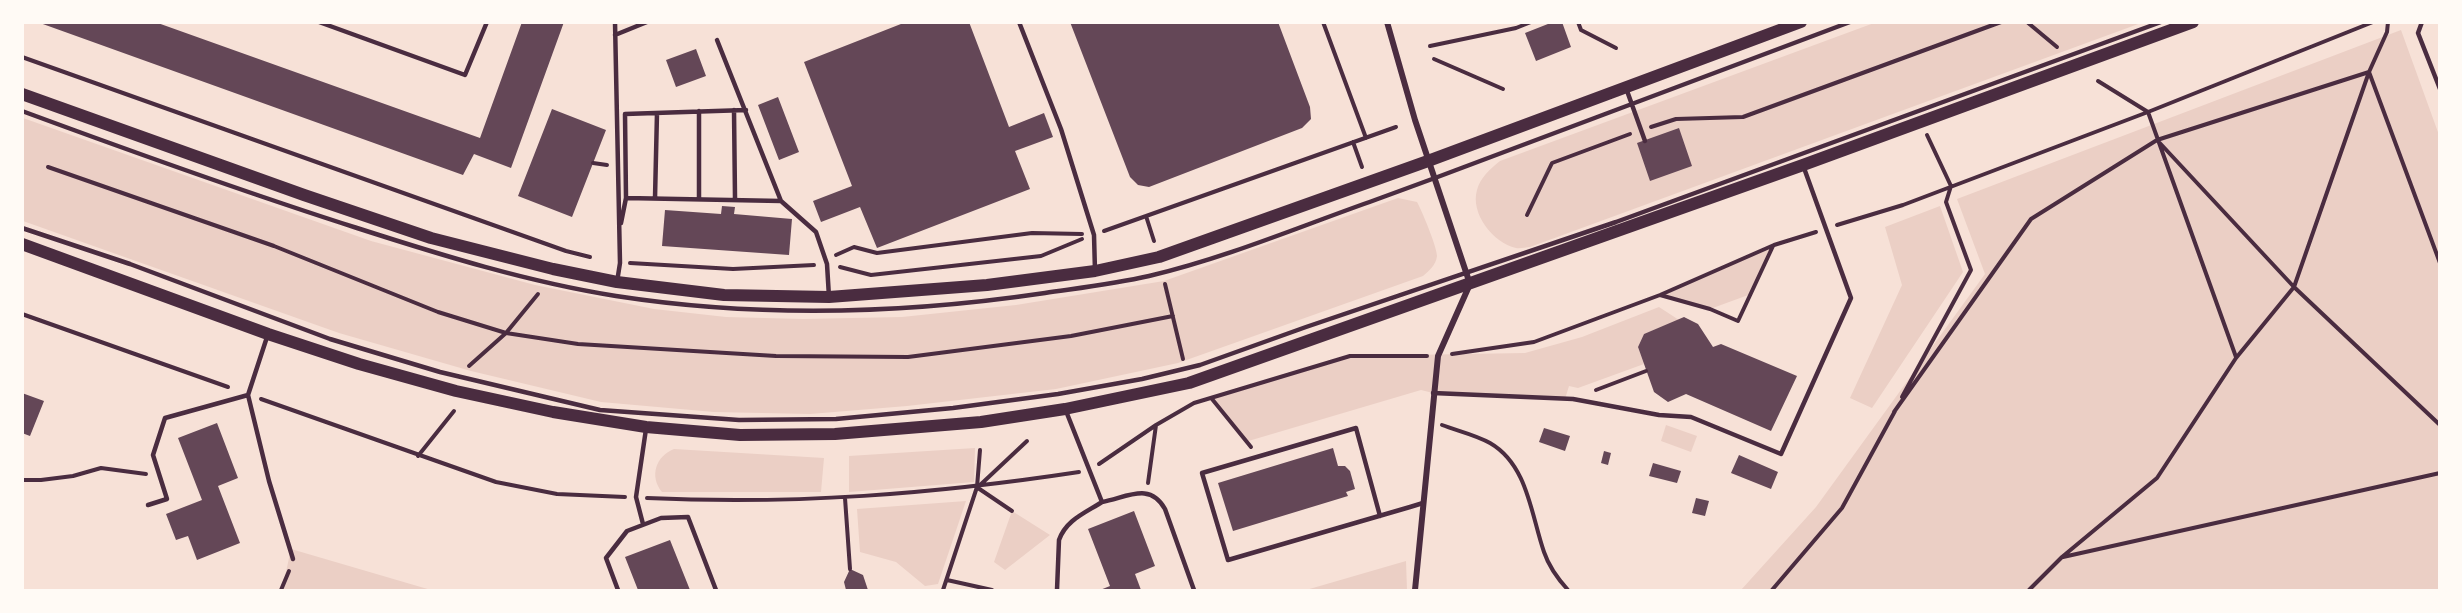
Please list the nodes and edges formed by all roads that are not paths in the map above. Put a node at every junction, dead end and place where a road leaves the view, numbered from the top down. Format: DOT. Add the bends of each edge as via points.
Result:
graph roads {
  1 [pos="319,22"];
  2 [pos="487,22"];
  3 [pos="615,22"];
  4 [pos="647,22"];
  5 [pos="1019,22"];
  6 [pos="1387,22"];
  7 [pos="1802,22"];
  8 [pos="1850,22"];
  9 [pos="2161,22"];
  10 [pos="2193,22"];
  11 [pos="2422,22"];
  12 [pos="615,35"];
  13 [pos="717,40"];
  14 [pos="1626,88"];
  15 [pos="2439,90"];
  16 [pos="22,94"];
  17 [pos="1632,105"];
  18 [pos="734,110"];
  19 [pos="746,110"];
  20 [pos="22,111"];
  21 [pos="699,111"];
  22 [pos="657,113"];
  23 [pos="1645,141"];
  24 [pos="1428,161"];
  25 [pos="1803,165"];
  26 [pos="1434,178"];
  27 [pos="627,198"];
  28 [pos="655,198"];
  29 [pos="699,198"];
  30 [pos="735,198"];
  31 [pos="781,201"];
  32 [pos="22,228"];
  33 [pos="619,231"];
  34 [pos="22,244"];
  35 [pos="1095,271"];
  36 [pos="1468,279"];
  37 [pos="617,282"];
  38 [pos="829,297"];
  39 [pos="268,334"];
  40 [pos="1433,393"];
  41 [pos="248,395"];
  42 [pos="1065,409"];
  43 [pos="646,427"];
  44 [pos="1102,502"];
  45 [pos="1423,503"];
  46 [pos="148,505"];
  47 [pos="1380,516"];
  48 [pos="643,524"];
  49 [pos="294,559"];
  50 [pos="618,591"];
  51 [pos="716,591"];
  52 [pos="1057,591"];
  53 [pos="1194,591"];
  54 [pos="1415,591"];
  1 -- 2 [label="lane" via="465,75"];
  3 -- 12 [label="lane"];
  4 -- 12 [label="lane"];
  5 -- 35 [label="lane" via="1061,129 1094,234"];
  6 -- 24 [label="street"];
  7 -- 14 [label="main road"];
  8 -- 17 [label="lane"];
  9 -- 36 [label="lane"];
  10 -- 25 [label="main road"];
  11 -- 15 [label="lane" via="2418,33"];
  12 -- 33 [label="lane"];
  13 -- 19 [label="lane"];
  14 -- 17 [label="lane"];
  14 -- 24 [label="main road"];
  16 -- 37 [label="main road" via="430,238"];
  17 -- 23 [label="lane"];
  17 -- 26 [label="lane"];
  18 -- 19 [label="lane"];
  18 -- 21 [label="lane"];
  18 -- 30 [label="lane"];
  19 -- 31 [label="lane"];
  20 -- 26 [label="lane" via="290,207 429,251 617,296 726,307 820,311 919,308 1143,278 1200,262"];
  21 -- 22 [label="lane"];
  21 -- 29 [label="lane"];
  22 -- 27 [label="lane" via="625,114"];
  22 -- 28 [label="lane"];
  24 -- 26 [label="street"];
  24 -- 35 [label="main road" via="1158,257"];
  25 -- 36 [label="main road"];
  25 -- 40 [label="lane" via="1851,298 1781,454 1691,417 1573,399"];
  26 -- 36 [label="street"];
  27 -- 28 [label="lane"];
  27 -- 33 [label="lane"];
  28 -- 29 [label="lane"];
  29 -- 30 [label="lane"];
  30 -- 31 [label="lane"];
  31 -- 38 [label="lane" via="816,232 827,264"];
  32 -- 36 [label="lane" via="330,339 440,372 600,410 739,420 836,419 1058,394 1185,369"];
  33 -- 37 [label="lane"];
  34 -- 39 [label="main road"];
  35 -- 38 [label="main road" via="987,285"];
  36 -- 40 [label="street" via="1438,356"];
  36 -- 42 [label="main road" via="1189,383"];
  37 -- 38 [label="main road" via="724,295"];
  39 -- 41 [label="lane"];
  39 -- 43 [label="main road" via="456,391"];
  40 -- 45 [label="street"];
  41 -- 46 [label="lane" via="165,418 153,455 167,499"];
  41 -- 49 [label="lane" via="269,481"];
  42 -- 43 [label="main road" via="981,422 836,434 740,435"];
  42 -- 44 [label="lane"];
  43 -- 48 [label="lane" via="636,497"];
  44 -- 52 [label="lane" via="1073,519 1061,534"];
  44 -- 53 [label="lane" via="1147,492 1158,497"];
  45 -- 47 [label="lane"];
  45 -- 54 [label="street"];
  47 -- 47 [label="lane" via="1228,560 1202,473 1356,428"];
  48 -- 50 [label="lane" via="627,531 606,558"];
  48 -- 51 [label="lane" via="661,518 688,518"];
}
